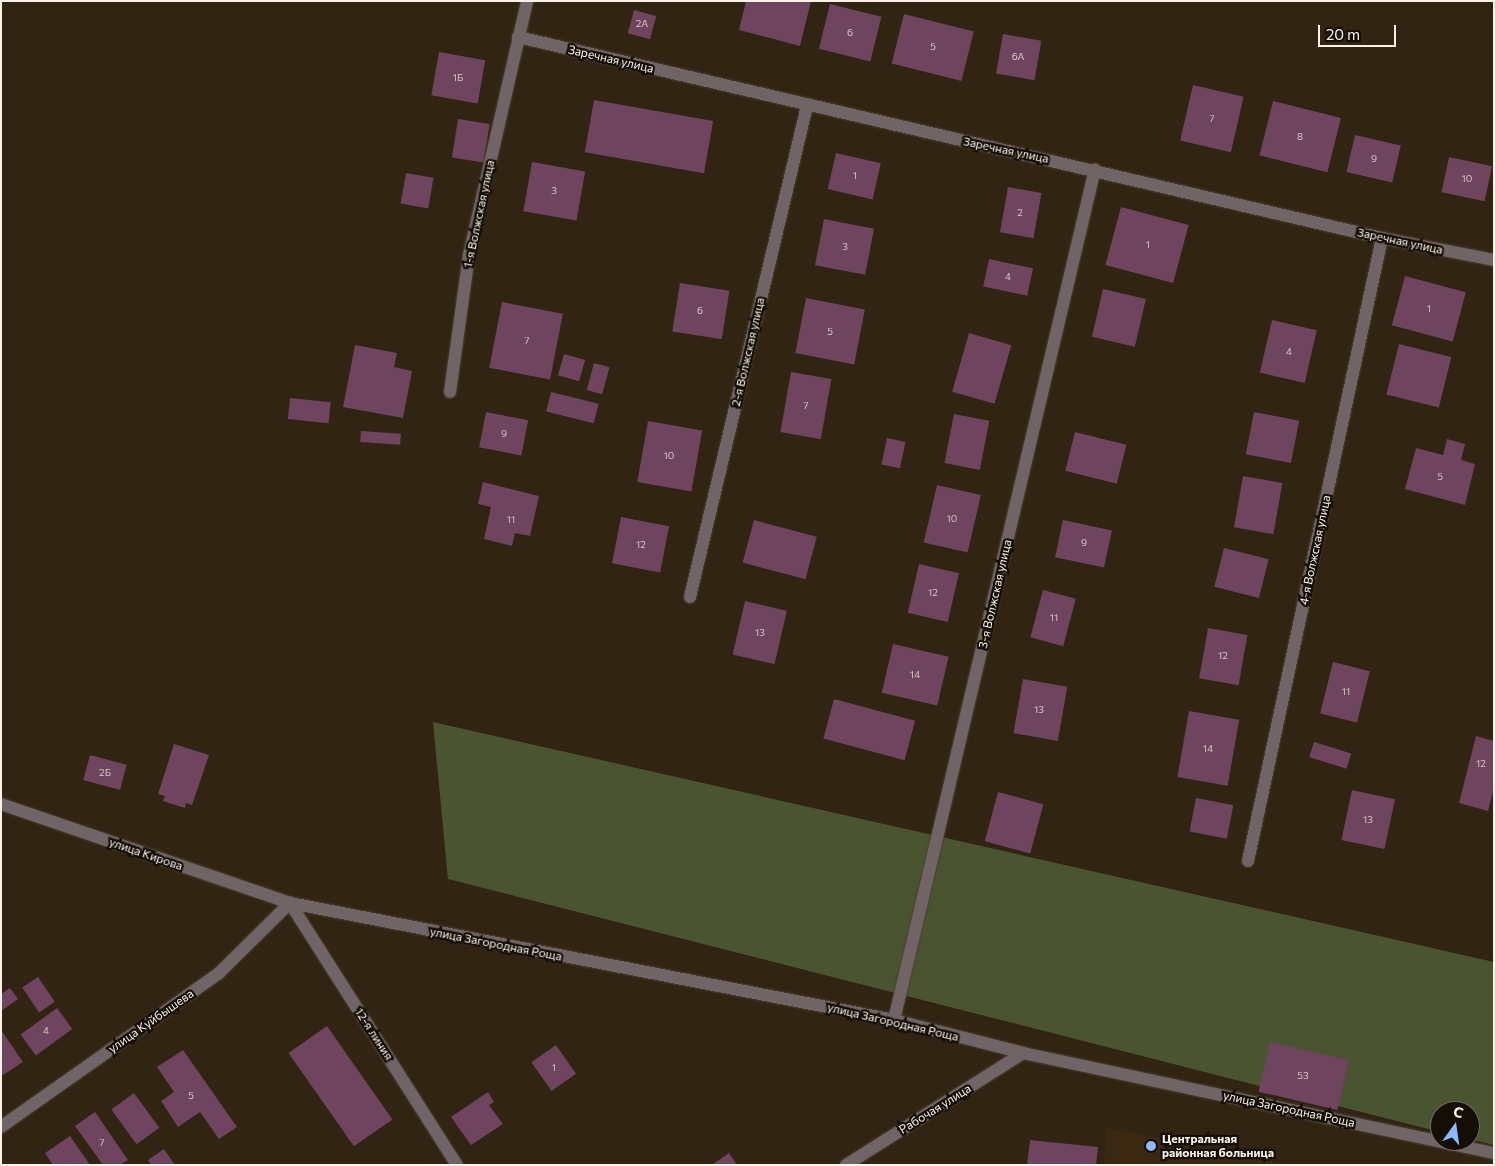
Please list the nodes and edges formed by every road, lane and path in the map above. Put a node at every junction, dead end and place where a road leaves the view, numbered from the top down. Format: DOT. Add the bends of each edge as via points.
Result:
graph roads {
  1 [pos="527,1"];
  2 [pos="518,37"];
  3 [pos="807,106"];
  4 [pos="1095,169"];
  5 [pos="1382,238"];
  6 [pos="1494,260"];
  7 [pos="450,392"];
  8 [pos="690,597"];
  9 [pos="1,804"];
  10 [pos="1248,861"];
  11 [pos="290,903"];
  12 [pos="894,1020"];
  13 [pos="1023,1053"];
  14 [pos="1,1127"];
  15 [pos="1494,1153"];
  16 [pos="457,1165"];
  17 [pos="846,1165"];
  1 -- 2 [label="street, 1-я Волжская улица"];
  2 -- 3 [label="street, Заречная улица"];
  2 -- 7 [label="street, 1-я Волжская улица" via="469,255"];
  3 -- 4 [label="street, Заречная улица"];
  3 -- 8 [label="street, 2-я Волжская улица"];
  4 -- 5 [label="street, Заречная улица"];
  4 -- 12 [label="street, 3-я Волжская улица"];
  5 -- 6 [label="street, Заречная улица"];
  5 -- 10 [label="street, 4-я Волжская улица"];
  9 -- 11 [label="street, улица Кирова"];
  11 -- 12 [label="street, улица Загородная Роща"];
  11 -- 14 [label="street, улица Куйбышева" via="220,973"];
  11 -- 16 [label="street, 12-я линия"];
  12 -- 13 [label="street, улица Загородная Роща"];
  13 -- 15 [label="street, улица Загородная Роща"];
  13 -- 17 [label="street, Рабочая улица"];
}
